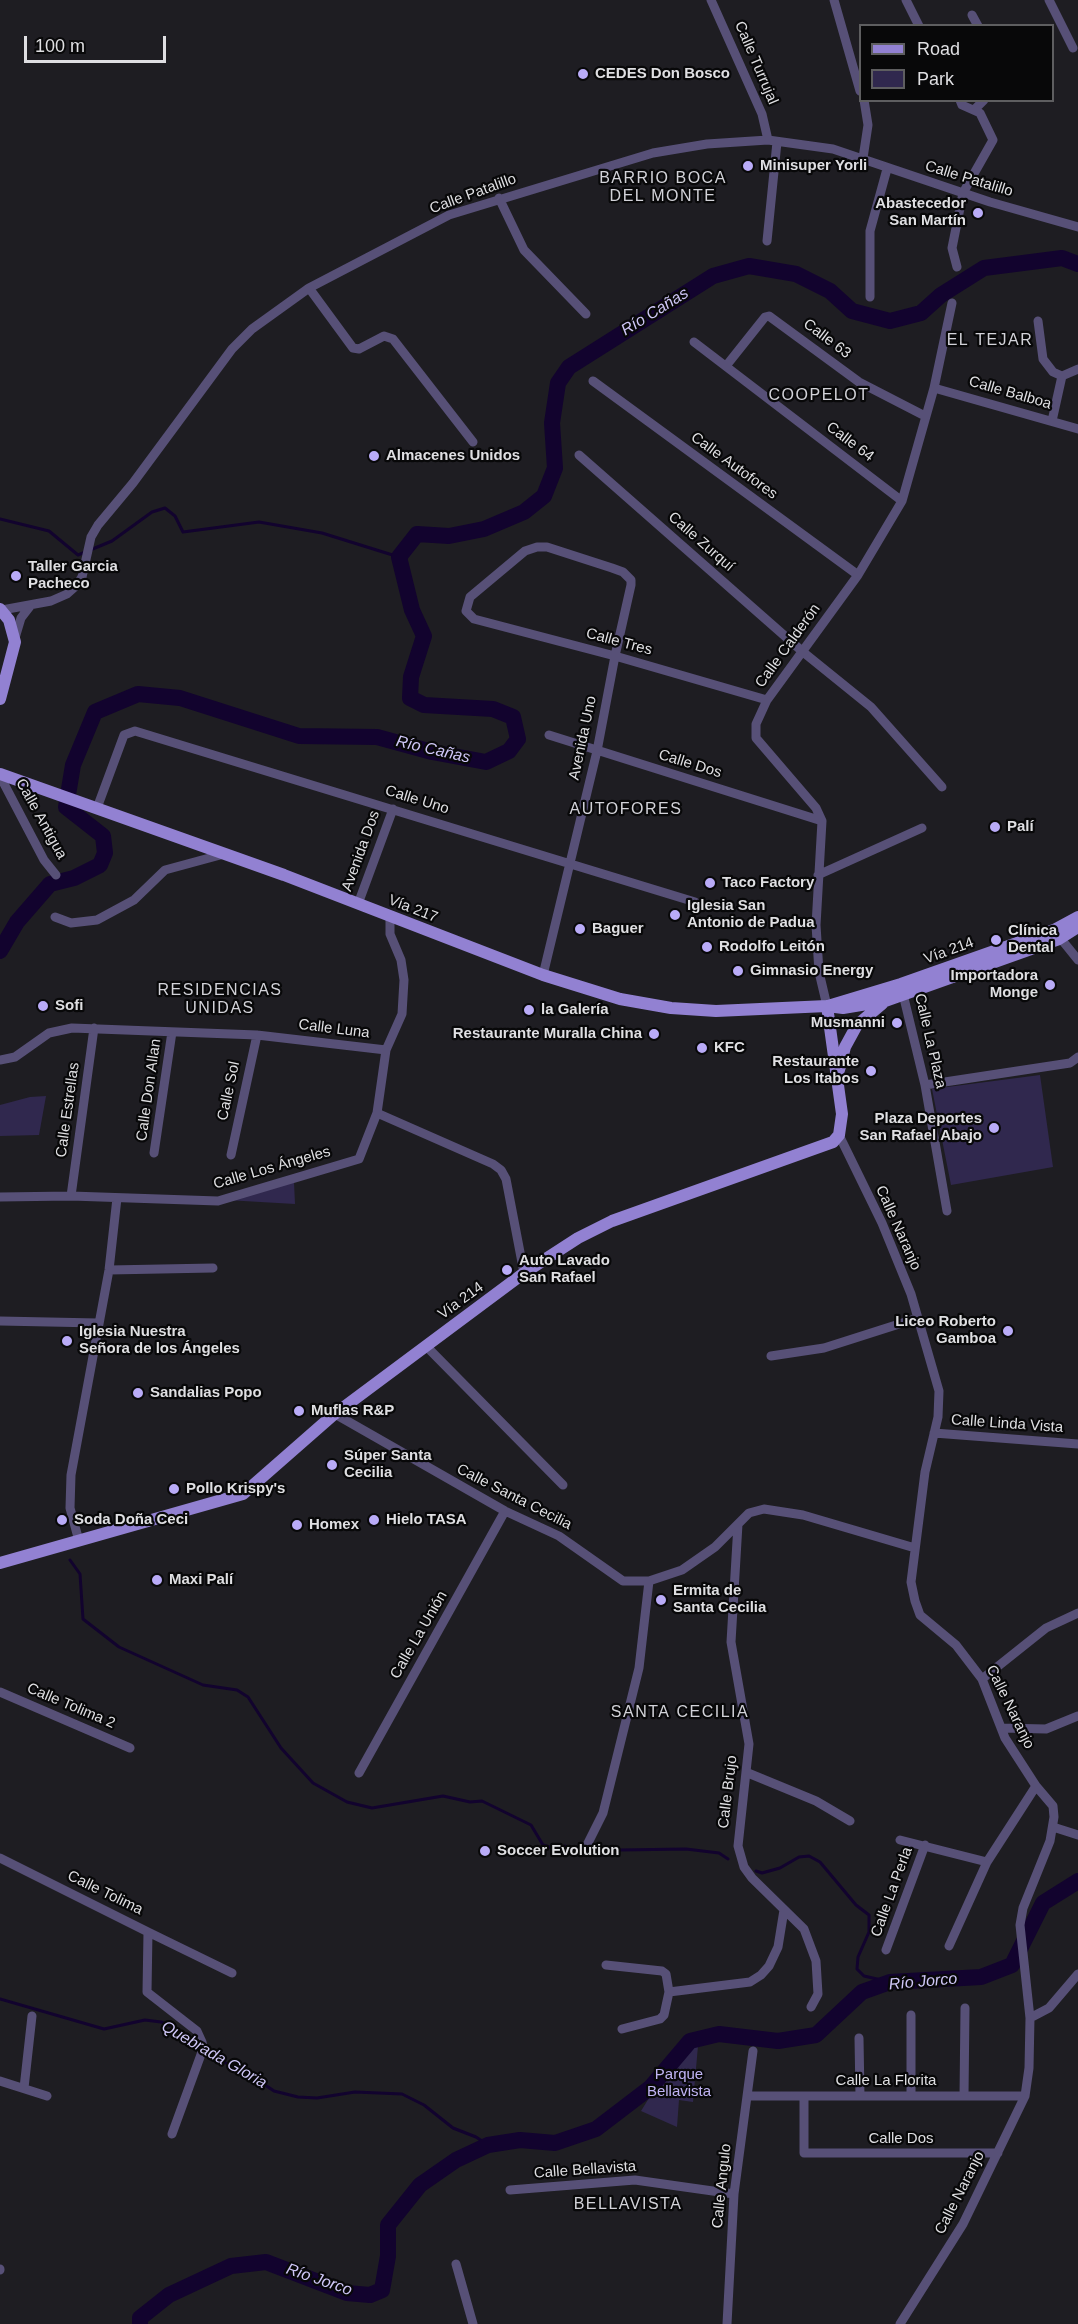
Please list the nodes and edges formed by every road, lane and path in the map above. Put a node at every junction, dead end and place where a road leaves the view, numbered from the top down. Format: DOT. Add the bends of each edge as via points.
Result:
graph roads {
  1 [pos="711,0"];
  2 [pos="834,0"];
  3 [pos="906,0"];
  4 [pos="1049,0"];
  5 [pos="972,15"];
  6 [pos="918,24"];
  7 [pos="977,24"];
  8 [pos="1073,48"];
  9 [pos="859,85"];
  10 [pos="864,102"];
  11 [pos="961,102"];
  12 [pos="982,102"];
  13 [pos="974,110"];
  14 [pos="773,141"];
  15 [pos="863,158"];
  16 [pos="887,169"];
  17 [pos="963,193"];
  18 [pos="499,198"];
  19 [pos="1078,227"];
  20 [pos="767,241"];
  21 [pos="957,267"];
  22 [pos="309,288"];
  23 [pos="870,297"];
  24 [pos="952,303"];
  25 [pos="586,314"];
  26 [pos="1038,321"];
  27 [pos="694,342"];
  28 [pos="726,366"];
  29 [pos="1078,369"];
  30 [pos="1062,376"];
  31 [pos="593,381"];
  32 [pos="934,388"];
  33 [pos="925,416"];
  34 [pos="1052,421"];
  35 [pos="1078,429"];
  36 [pos="473,442"];
  37 [pos="579,455"];
  38 [pos="902,501"];
  39 [pos="858,575"];
  40 [pos="31,605"];
  41 [pos="1,610"];
  42 [pos="466,611"];
  43 [pos="15,642"];
  44 [pos="802,652"];
  45 [pos="615,656"];
  46 [pos="0,699"];
  47 [pos="767,700"];
  48 [pos="549,735"];
  49 [pos="597,751"];
  50 [pos="0,775"];
  51 [pos="942,787"];
  52 [pos="98,808"];
  53 [pos="393,809"];
  54 [pos="822,821"];
  55 [pos="922,828"];
  56 [pos="224,854"];
  57 [pos="571,864"];
  58 [pos="56,875"];
  59 [pos="818,875"];
  60 [pos="695,902"];
  61 [pos="358,904"];
  62 [pos="390,916"];
  63 [pos="55,917"];
  64 [pos="1078,917"];
  65 [pos="1078,927"];
  66 [pos="1057,934"];
  67 [pos="1078,960"];
  68 [pos="543,975"];
  69 [pos="902,990"];
  70 [pos="885,1001"];
  71 [pos="826,1006"];
  72 [pos="94,1028"];
  73 [pos="172,1032"];
  74 [pos="256,1035"];
  75 [pos="386,1050"];
  76 [pos="1078,1057"];
  77 [pos="0,1060"];
  78 [pos="837,1074"];
  79 [pos="925,1084"];
  80 [pos="377,1113"];
  81 [pos="839,1135"];
  82 [pos="154,1153"];
  83 [pos="231,1155"];
  84 [pos="71,1196"];
  85 [pos="0,1197"];
  86 [pos="117,1198"];
  87 [pos="947,1211"];
  88 [pos="213,1268"];
  89 [pos="109,1270"];
  90 [pos="524,1274"];
  91 [pos="918,1318"];
  92 [pos="0,1321"];
  93 [pos="98,1323"];
  94 [pos="426,1346"];
  95 [pos="771,1356"];
  96 [pos="335,1414"];
  97 [pos="934,1433"];
  98 [pos="1078,1444"];
  99 [pos="563,1485"];
  100 [pos="505,1511"];
  101 [pos="738,1524"];
  102 [pos="79,1541"];
  103 [pos="915,1548"];
  104 [pos="0,1563"];
  105 [pos="649,1581"];
  106 [pos="1078,1613"];
  107 [pos="982,1678"];
  108 [pos="0,1692"];
  109 [pos="1078,1716"];
  110 [pos="1001,1728"];
  111 [pos="130,1748"];
  112 [pos="359,1773"];
  113 [pos="748,1773"];
  114 [pos="1036,1786"];
  115 [pos="850,1821"];
  116 [pos="1053,1827"];
  117 [pos="1078,1835"];
  118 [pos="900,1840"];
  119 [pos="586,1845"];
  120 [pos="925,1845"];
  121 [pos="0,1858"];
  122 [pos="987,1862"];
  123 [pos="784,1910"];
  124 [pos="148,1932"];
  125 [pos="949,1946"];
  126 [pos="886,1950"];
  127 [pos="606,1965"];
  128 [pos="232,1973"];
  129 [pos="1078,1974"];
  130 [pos="669,1992"];
  131 [pos="811,2007"];
  132 [pos="965,2008"];
  133 [pos="911,2015"];
  134 [pos="32,2016"];
  135 [pos="1030,2019"];
  136 [pos="622,2029"];
  137 [pos="860,2038"];
  138 [pos="753,2051"];
  139 [pos="0,2081"];
  140 [pos="24,2088"];
  141 [pos="47,2096"];
  142 [pos="747,2096"];
  143 [pos="804,2096"];
  144 [pos="860,2096"];
  145 [pos="911,2096"];
  146 [pos="964,2096"];
  147 [pos="1025,2096"];
  148 [pos="172,2134"];
  149 [pos="998,2153"];
  150 [pos="510,2190"];
  151 [pos="734,2194"];
  152 [pos="456,2264"];
  153 [pos="473,2324"];
  154 [pos="727,2324"];
  155 [pos="900,2324"];
  1 -- 14 [label="street, Calle Turrujal"];
  2 -- 9 [label="street"];
  3 -- 6 [label="street"];
  4 -- 8 [label="street"];
  5 -- 7 [label="street"];
  10 -- 15 [label="street" via="868,125"];
  11 -- 13 [label="street"];
  12 -- 13 [label="street"];
  13 -- 17 [label="street" via="980,113 993,140"];
  14 -- 15 [label="street, Calle Patalillo" via="833,149"];
  14 -- 18 [label="street, Calle Patalillo" via="707,144 653,153"];
  14 -- 20 [label="street, Calle Turrujal"];
  15 -- 16 [label="street, Calle Patalillo"];
  16 -- 17 [label="street, Calle Patalillo"];
  16 -- 23 [label="street" via="870,231"];
  17 -- 19 [label="street, Calle Patalillo"];
  17 -- 21 [label="street" via="952,248"];
  18 -- 22 [label="street, Calle Patalillo" via="449,215"];
  18 -- 25 [label="street" via="524,250"];
  22 -- 36 [label="street" via="353,348 359,349 384,336 393,339"];
  22 -- 40 [label="street, Calle Patalillo" via="252,329 232,349 91,537 82,577 67,594"];
  24 -- 32 [label="street, Calle Calderón"];
  26 -- 30 [label="street" via="1043,359 1053,372"];
  27 -- 28 [label="street, Calle 64"];
  28 -- 33 [label="street, Calle 63" via="769,316 859,382"];
  28 -- 38 [label="street, Calle 64"];
  29 -- 30 [label="street"];
  30 -- 34 [label="street"];
  31 -- 39 [label="street, Calle Autofores"];
  32 -- 33 [label="street, Calle Calderón"];
  32 -- 34 [label="street, Calle Balboa"];
  33 -- 38 [label="street, Calle Calderón"];
  34 -- 35 [label="street, Calle Balboa"];
  37 -- 44 [label="street, Calle Zurquí"];
  38 -- 39 [label="street, Calle Calderón"];
  39 -- 44 [label="street, Calle Calderón"];
  40 -- 41 [label="street, Calle Patalillo"];
  40 -- 43 [label="street" via="18,626"];
  41 -- 43 [label="main road"];
  42 -- 45 [label="street, Calle Tres" via="474,619"];
  42 -- 45 [label="street, Avenida Uno" via="470,597 525,551 547,547 629,576 631,585"];
  43 -- 46 [label="main road"];
  44 -- 47 [label="street, Calle Calderón"];
  44 -- 51 [label="street, Calle Zurquí" via="870,707"];
  45 -- 47 [label="street, Calle Tres"];
  45 -- 49 [label="street, Avenida Uno"];
  47 -- 54 [label="street, Calle Calderón" via="756,724 756,738 816,808"];
  48 -- 49 [label="street, Calle Dos"];
  49 -- 54 [label="street, Calle Dos"];
  49 -- 57 [label="street, Avenida Uno"];
  50 -- 52 [label="main road, Vía 217"];
  50 -- 58 [label="street, Calle Antigua" via="44,860"];
  52 -- 53 [label="street, Calle Uno" via="124,735 135,731"];
  52 -- 56 [label="main road, Vía 217"];
  53 -- 57 [label="street, Calle Uno"];
  53 -- 61 [label="street, Avenida Dos"];
  54 -- 59 [label="street"];
  55 -- 59 [label="street"];
  56 -- 61 [label="main road, Vía 217"];
  56 -- 63 [label="street" via="165,870 134,900 97,920 71,923"];
  57 -- 60 [label="street, Calle Uno"];
  57 -- 68 [label="street, Avenida Uno"];
  59 -- 71 [label="street" via="818,957"];
  61 -- 62 [label="main road, Vía 217"];
  62 -- 68 [label="main road, Vía 217"];
  62 -- 75 [label="street" via="390,934 401,960 404,988 402,1014"];
  64 -- 66 [label="main road, Vía 214"];
  65 -- 66 [label="main road, Vía 214"];
  66 -- 67 [label="street"];
  66 -- 69 [label="main road, Vía 214"];
  68 -- 71 [label="main road, Vía 217" via="620,999 671,1008 761,1010"];
  69 -- 70 [label="main road, Vía 214"];
  69 -- 71 [label="main road, Vía 214" via="842,999"];
  69 -- 79 [label="street, Calle La Plaza"];
  70 -- 71 [label="main road, Vía 214" via="843,1008"];
  70 -- 78 [label="main road" via="854,1030"];
  71 -- 78 [label="main road"];
  72 -- 73 [label="street, Calle Luna"];
  72 -- 77 [label="street, Calle Luna" via="49,1033 15,1057"];
  72 -- 84 [label="street, Calle Estrellas"];
  73 -- 74 [label="street, Calle Luna"];
  73 -- 82 [label="street, Calle Don Allan"];
  74 -- 75 [label="street, Calle Luna"];
  74 -- 83 [label="street, Calle Sol"];
  75 -- 80 [label="street"];
  76 -- 79 [label="street" via="1070,1062"];
  78 -- 81 [label="main road" via="842,1114"];
  79 -- 87 [label="street, Calle La Plaza"];
  80 -- 86 [label="street, Calle Los Ángeles" via="359,1159 218,1201"];
  80 -- 90 [label="street" via="501,1170"];
  81 -- 90 [label="main road, Vía 214" via="826,1146 612,1221"];
  81 -- 91 [label="street, Calle Naranjo" via="882,1223"];
  84 -- 85 [label="street, Calle Los Ángeles"];
  84 -- 86 [label="street, Calle Los Ángeles"];
  86 -- 89 [label="street"];
  88 -- 89 [label="street"];
  89 -- 93 [label="street"];
  90 -- 94 [label="main road, Vía 214"];
  91 -- 95 [label="street" via="824,1348"];
  91 -- 97 [label="street, Calle Naranjo" via="939,1391"];
  92 -- 93 [label="street"];
  93 -- 102 [label="street" via="71,1475 70,1508"];
  94 -- 96 [label="main road, Vía 214"];
  94 -- 99 [label="street"];
  96 -- 100 [label="street, Calle Santa Cecilia"];
  96 -- 102 [label="main road, Vía 214" via="243,1494"];
  97 -- 98 [label="street, Calle Linda Vista"];
  97 -- 103 [label="street, Calle Naranjo"];
  100 -- 105 [label="street, Calle Santa Cecilia" via="559,1536 620,1579"];
  100 -- 112 [label="street, Calle La Unión"];
  101 -- 103 [label="street" via="749,1513 764,1509 803,1515"];
  101 -- 105 [label="street, Calle Santa Cecilia" via="689,1567"];
  101 -- 113 [label="street, Calle Brujo" via="731,1642 745,1713"];
  102 -- 104 [label="main road, Vía 214"];
  103 -- 107 [label="street, Calle Naranjo" via="911,1582 920,1615 956,1645"];
  105 -- 119 [label="street" via="639,1668 603,1813"];
  106 -- 107 [label="street" via="1046,1628"];
  107 -- 110 [label="street, Calle Naranjo"];
  108 -- 111 [label="street, Calle Tolima 2"];
  109 -- 110 [label="street" via="1046,1729"];
  110 -- 114 [label="street, Calle Naranjo"];
  113 -- 115 [label="street"];
  113 -- 123 [label="street, Calle Brujo" via="737,1837 741,1858 752,1878"];
  114 -- 116 [label="street, Calle Naranjo" via="1053,1806"];
  114 -- 122 [label="street"];
  116 -- 117 [label="street"];
  116 -- 135 [label="street, Calle Naranjo" via="1020,1925"];
  118 -- 120 [label="street"];
  120 -- 122 [label="street"];
  120 -- 126 [label="street, Calle La Perla"];
  121 -- 124 [label="street, Calle Tolima"];
  122 -- 125 [label="street"];
  123 -- 130 [label="street" via="778,1947 769,1966 750,1982"];
  123 -- 131 [label="street, Calle Brujo" via="804,1929 816,1960 818,1994"];
  124 -- 128 [label="street"];
  124 -- 148 [label="street, Calle Tolima" via="147,1992 197,2031 203,2049"];
  127 -- 130 [label="street" via="662,1971"];
  129 -- 135 [label="street" via="1049,2008"];
  130 -- 136 [label="street" via="663,2016"];
  132 -- 146 [label="street"];
  133 -- 145 [label="street"];
  134 -- 140 [label="street"];
  135 -- 147 [label="street, Calle Naranjo"];
  137 -- 144 [label="street"];
  138 -- 142 [label="street, Calle Angulo"];
  139 -- 140 [label="street"];
  140 -- 141 [label="street"];
  142 -- 143 [label="street, Calle La Florita"];
  142 -- 151 [label="street, Calle Angulo"];
  143 -- 144 [label="street, Calle La Florita"];
  143 -- 149 [label="street, Calle Dos" via="804,2153"];
  144 -- 145 [label="street, Calle La Florita"];
  145 -- 146 [label="street, Calle La Florita"];
  146 -- 147 [label="street, Calle La Florita"];
  147 -- 149 [label="street, Calle Naranjo"];
  149 -- 155 [label="street, Calle Naranjo" via="963,2224"];
  150 -- 151 [label="street, Calle Bellavista" via="635,2180"];
  151 -- 154 [label="street, Calle Angulo"];
  152 -- 153 [label="street"];
}
